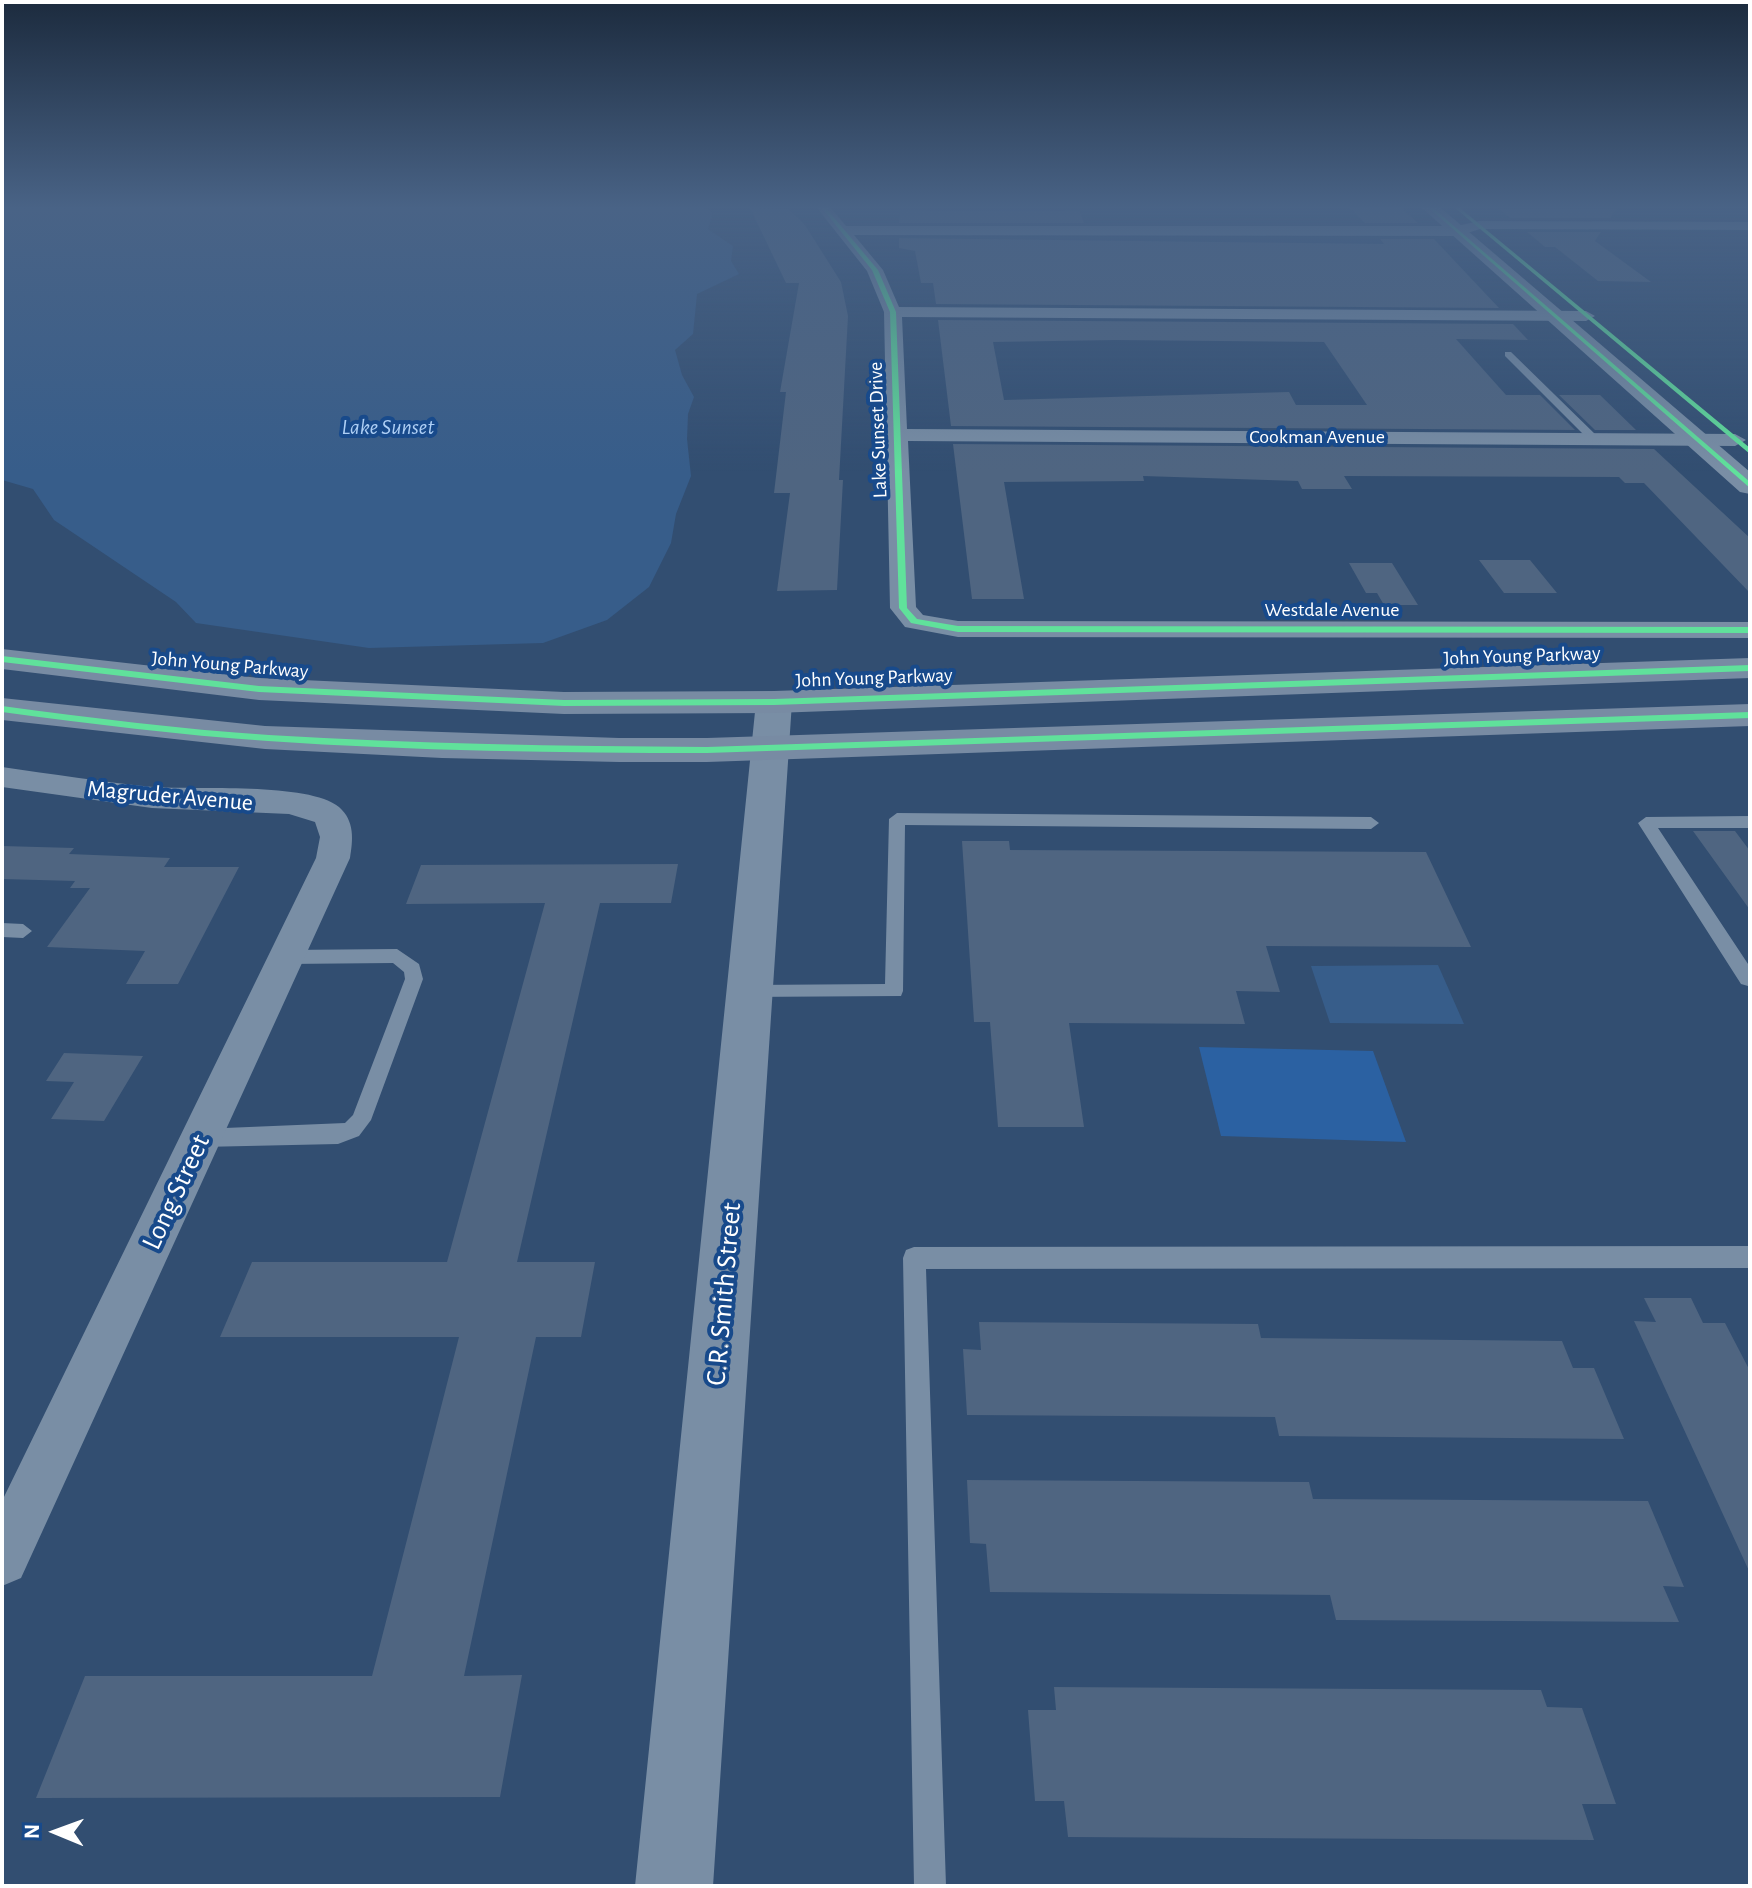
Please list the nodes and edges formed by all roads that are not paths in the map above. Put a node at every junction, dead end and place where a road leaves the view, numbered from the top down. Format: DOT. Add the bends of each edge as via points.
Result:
graph roads {
  1 [pos="886,296"];
  2 [pos="1535,296"];
  3 [pos="1563,296"];
  4 [pos="893,312"];
  5 [pos="1556,314"];
  6 [pos="1586,316"];
  7 [pos="1508,354"];
  8 [pos="899,435"];
  9 [pos="1593,438"];
  10 [pos="1695,439"];
  11 [pos="1742,446"];
  12 [pos="1750,486"];
  13 [pos="914,621"];
  14 [pos="1750,630"];
  15 [pos="2,659"];
  16 [pos="1750,668"];
  17 [pos="2,709"];
  18 [pos="1750,715"];
  19 [pos="773,725"];
  20 [pos="2,777"];
  21 [pos="334,822"];
  22 [pos="1750,822"];
  23 [pos="1371,823"];
  24 [pos="2,930"];
  25 [pos="23,931"];
  26 [pos="286,957"];
  27 [pos="1748,979"];
  28 [pos="750,992"];
  29 [pos="201,1138"];
  30 [pos="1750,1257"];
  31 [pos="2,1559"];
  32 [pos="674,1886"];
  33 [pos="930,1886"];
  1 -- 4 [label="street, Lake Sunset Drive"];
  2 -- 5 [label="street"];
  3 -- 6 [label="street"];
  4 -- 5 [label="street"];
  4 -- 8 [label="street, Lake Sunset Drive"];
  5 -- 6 [label="street"];
  5 -- 10 [label="street"];
  6 -- 11 [label="street"];
  7 -- 9 [label="lane"];
  8 -- 9 [label="street, Cookman Avenue"];
  8 -- 13 [label="street, Lake Sunset Drive" via="903,608"];
  9 -- 10 [label="street, Cookman Avenue"];
  10 -- 11 [label="street, Cookman Avenue"];
  10 -- 12 [label="street"];
  13 -- 14 [label="street, Westdale Avenue" via="958,629"];
  15 -- 19 [label="main road, John Young Parkway" via="164,680 549,703"];
  16 -- 19 [label="main road, John Young Parkway"];
  17 -- 19 [label="main road, John Young Parkway" via="207,733 559,750"];
  18 -- 19 [label="main road, John Young Parkway"];
  19 -- 28 [label="street, C.R. Smith Street"];
  20 -- 21 [label="street, Magruder Avenue" via="170,799 298,806 321,811"];
  21 -- 26 [label="street, Long Street" via="338,835 333,858"];
  22 -- 27 [label="lane" via="1646,823"];
  23 -- 28 [label="lane" via="897,819 894,991"];
  24 -- 25 [label="lane"];
  26 -- 29 [label="street, Long Street"];
  26 -- 29 [label="lane" via="397,956 413,969 414,979 361,1120 338,1135"];
  28 -- 32 [label="street, C.R. Smith Street"];
  29 -- 31 [label="street, Long Street"];
  30 -- 33 [label="lane" via="914,1258"];
}
